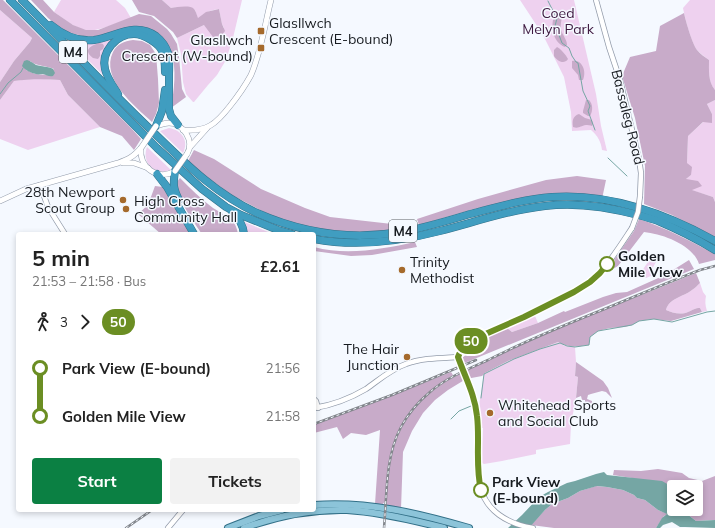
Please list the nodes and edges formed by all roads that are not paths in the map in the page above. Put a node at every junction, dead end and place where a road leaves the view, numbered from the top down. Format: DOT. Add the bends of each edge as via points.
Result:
graph roads {
  1 [pos="10,0"];
  2 [pos="22,0"];
  3 [pos="26,0"];
  4 [pos="271,0"];
  5 [pos="596,0"];
  6 [pos="123,104"];
  7 [pos="156,126"];
  8 [pos="180,127"];
  9 [pos="208,127"];
  10 [pos="141,148"];
  11 [pos="188,151"];
  12 [pos="118,163"];
  13 [pos="148,168"];
  14 [pos="175,171"];
  15 [pos="157,174"];
  16 [pos="40,185"];
  17 [pos="0,201"];
  18 [pos="226,206"];
  19 [pos="64,232"];
  20 [pos="193,232"];
  21 [pos="198,232"];
  22 [pos="244,232"];
  23 [pos="285,232"];
  24 [pos="316,239"];
  25 [pos="715,241"];
  26 [pos="316,242"];
  27 [pos="350,243"];
  28 [pos="715,250"];
  29 [pos="458,357"];
  30 [pos="316,408"];
  31 [pos="316,505"];
  32 [pos="181,512"];
  33 [pos="274,512"];
  34 [pos="312,512"];
  35 [pos="316,512"];
  36 [pos="168,528"];
  37 [pos="228,528"];
  38 [pos="244,528"];
  39 [pos="444,528"];
  40 [pos="469,528"];
  41 [pos="533,528"];
  1 -- 18 [label="highway, M4" via="162,153 202,189"];
  2 -- 6 [label="highway, M4"];
  3 -- 8 [label="highway" via="53,26 71,37 94,40 135,29 144,30 158,38 168,53 170,62 169,109"];
  4 -- 9 [label="main road" via="258,55 250,76 228,108"];
  5 -- 29 [label="street, Bassaleg Road, bridge" via="620,80 639,159 640,196 632,228 600,273 584,286 474,339 461,350"];
  6 -- 7 [label="highway" via="107,75 104,59 110,45 117,39 139,34 155,42 161,48 164,58 164,96"];
  6 -- 25 [label="highway, M4" via="193,171 218,191 268,218 310,231 340,235 401,232 505,205 551,197 581,197 622,203 659,214"];
  7 -- 8 [label="main road" via="167,123"];
  7 -- 10 [label="main road, bridge"];
  8 -- 9 [label="main road" via="194,131"];
  8 -- 11 [label="main road" via="187,135"];
  9 -- 11 [label="main road"];
  10 -- 12 [label="main road" via="130,159"];
  10 -- 13 [label="main road" via="142,160"];
  11 -- 14 [label="main road, bridge"];
  12 -- 13 [label="main road" via="134,163"];
  12 -- 16 [label="main road"];
  13 -- 15 [label="main road"];
  14 -- 15 [label="main road" via="166,175"];
  14 -- 21 [label="highway" via="175,191"];
  15 -- 20 [label="highway"];
  16 -- 17 [label="main road"];
  16 -- 19 [label="street" via="48,207"];
  18 -- 22 [label="highway, M4" via="238,219"];
  18 -- 23 [label="highway, M4" via="241,215"];
  24 -- 27 [label="highway, M4"];
  26 -- 27 [label="highway"];
  27 -- 28 [label="highway, M4" via="406,239 516,210 570,204 598,206 657,221"];
  29 -- 30 [label="street" via="418,360 404,364 351,397"];
  29 -- 41 [label="street" via="475,401 478,417 478,468 481,490 497,514 511,522"];
  31 -- 40 [label="main road" via="392,509"];
  32 -- 36 [label="street"];
  33 -- 37 [label="main road"];
  34 -- 38 [label="main road" via="274,518"];
  35 -- 39 [label="main road" via="348,510 390,515"];
}
